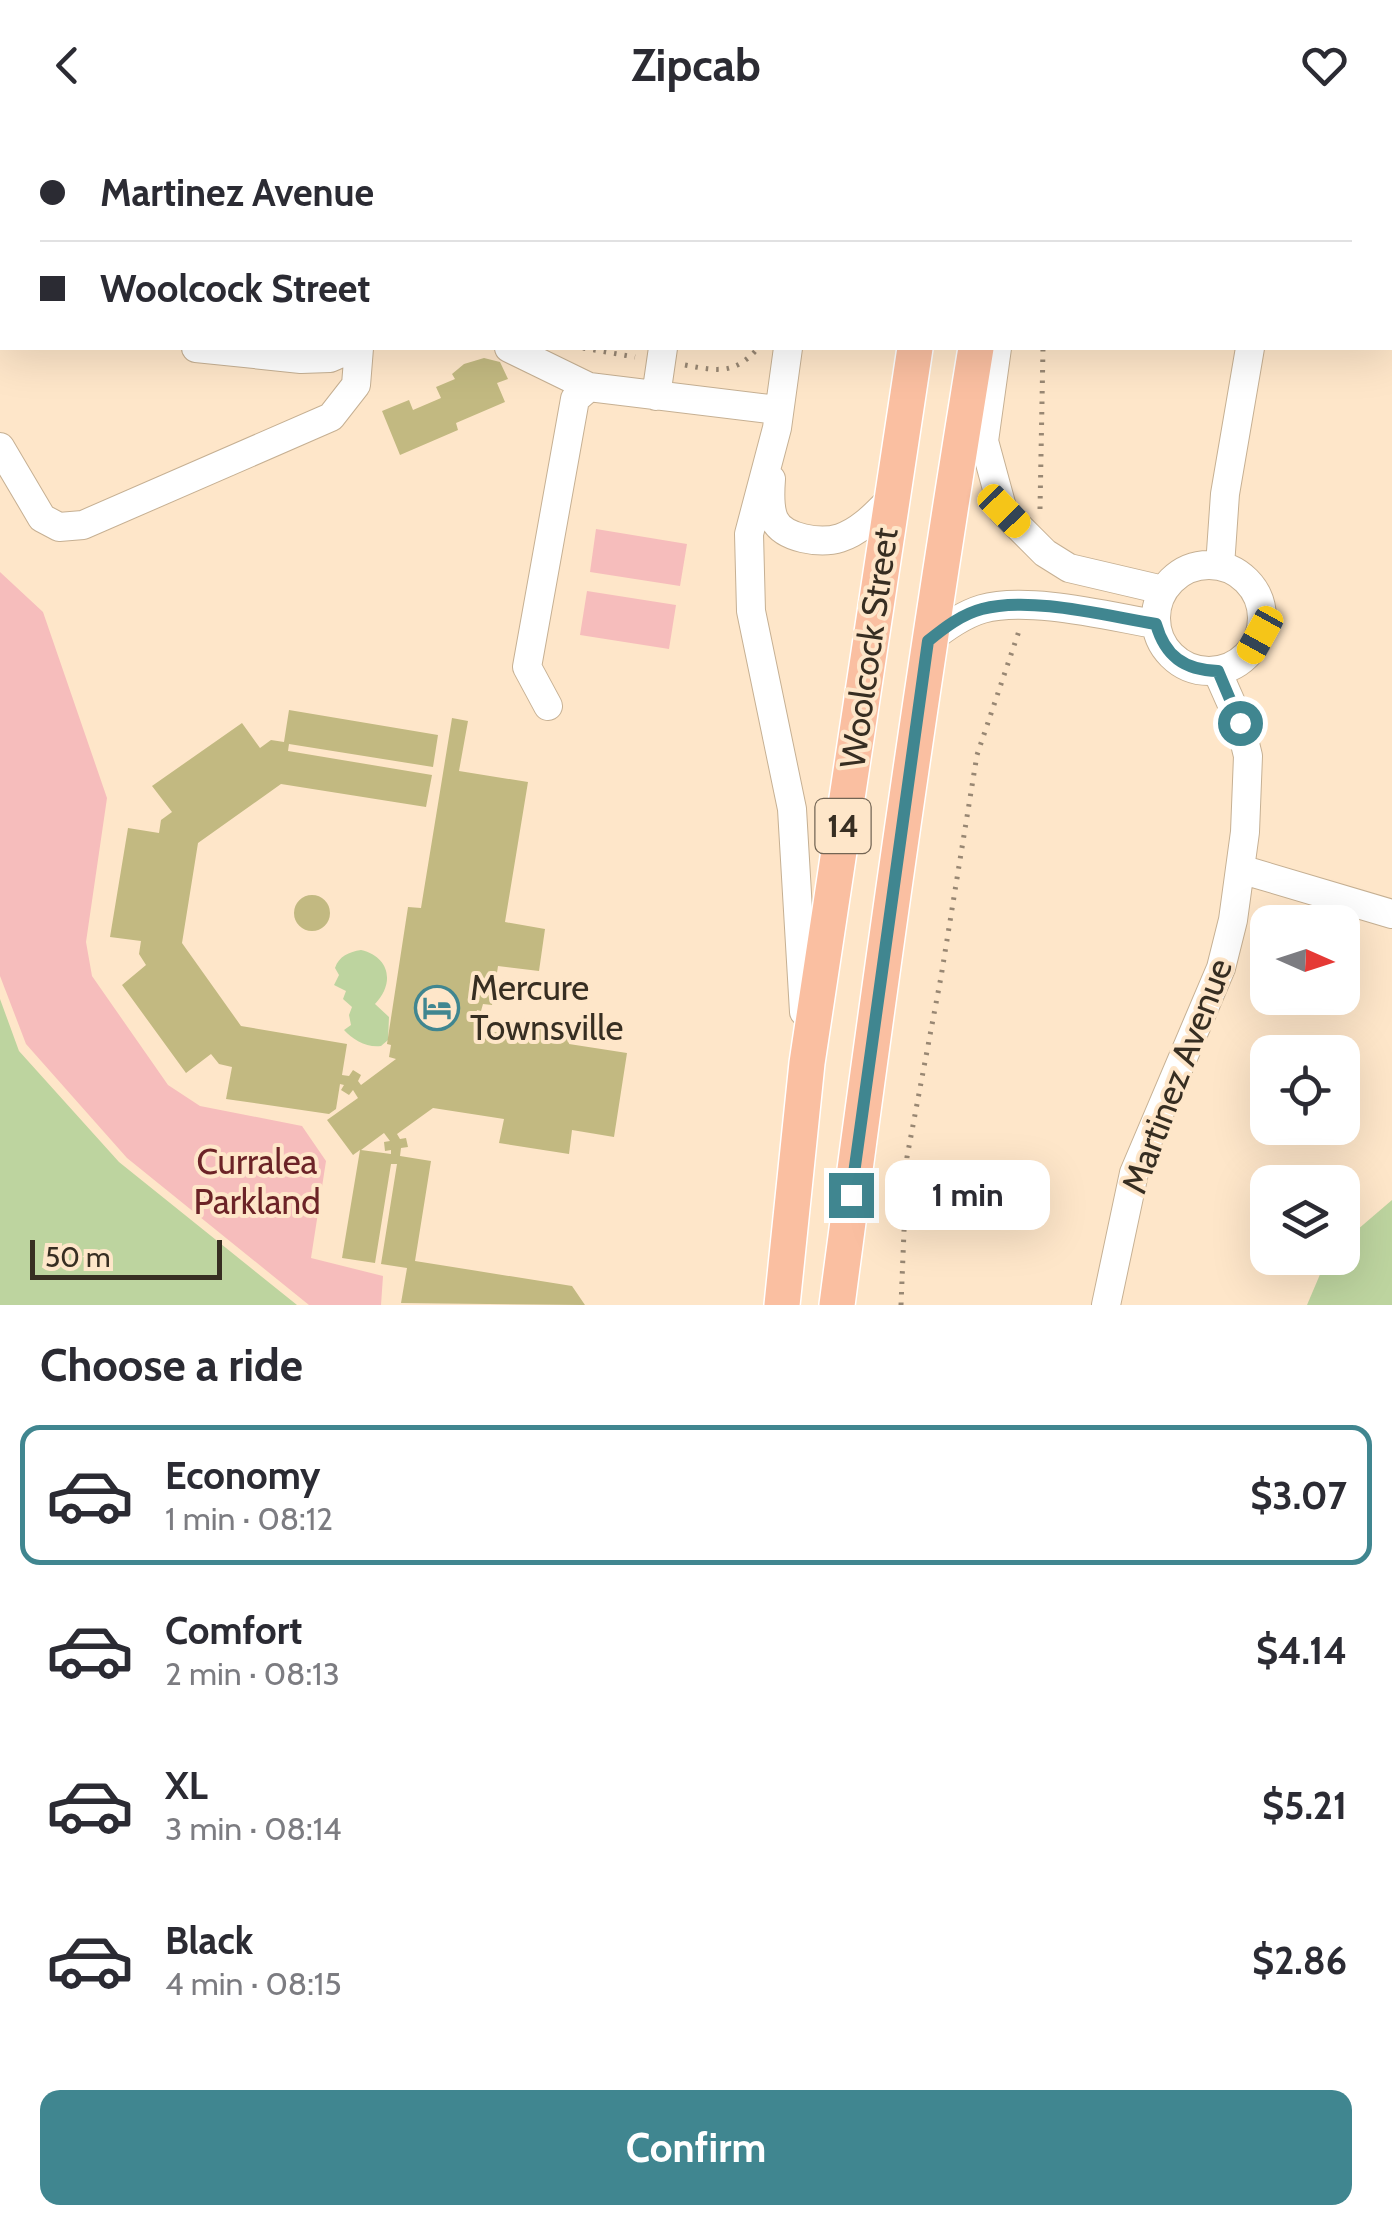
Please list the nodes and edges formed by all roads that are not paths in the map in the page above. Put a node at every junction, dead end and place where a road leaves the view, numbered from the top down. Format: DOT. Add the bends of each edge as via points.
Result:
graph roads {
  1 [pos="215,350"];
  2 [pos="351,350"];
  3 [pos="356,350"];
  4 [pos="514,350"];
  5 [pos="662,350"];
  6 [pos="788,350"];
  7 [pos="915,350"];
  8 [pos="976,350"];
  9 [pos="996,350"];
  10 [pos="1250,350"];
  11 [pos="589,387"];
  12 [pos="656,396"];
  13 [pos="777,419"];
  14 [pos="0,446"];
  15 [pos="891,500"];
  16 [pos="1220,566"];
  17 [pos="1163,590"];
  18 [pos="1156,624"];
  19 [pos="928,641"];
  20 [pos="1218,671"];
  21 [pos="548,706"];
  22 [pos="1240,869"];
  23 [pos="1392,914"];
  24 [pos="807,1063"];
  25 [pos="782,1305"];
  26 [pos="837,1305"];
  27 [pos="1106,1305"];
  1 -- 2 [label="street" via="301,359"];
  3 -- 14 [label="street" via="356,385 331,417 83,525 59,527 42,518"];
  4 -- 11 [label="street"];
  5 -- 12 [label="street"];
  6 -- 13 [label="street"];
  7 -- 15 [label="main road, Woolcock Street / 14"];
  8 -- 19 [label="main road, Woolcock Street / 14"];
  9 -- 17 [label="street" via="984,442 1004,511 1069,568"];
  10 -- 16 [label="street"];
  11 -- 12 [label="street"];
  11 -- 21 [label="street" via="575,400 527,667"];
  12 -- 13 [label="street"];
  13 -- 15 [label="street" via="770,495 775,522 789,534 839,538"];
  13 -- 24 [label="street" via="748,534 751,611 792,809"];
  15 -- 24 [label="main road, Woolcock Street / 14"];
  16 -- 17 [label="street" via="1192,567"];
  16 -- 20 [label="street" via="1248,582 1262,616 1250,653"];
  17 -- 18 [label="street"];
  18 -- 19 [label="street" via="1024,606 982,609"];
  18 -- 20 [label="street" via="1179,663"];
  19 -- 26 [label="main road, Woolcock Street / 14"];
  20 -- 22 [label="street, Martinez Avenue" via="1248,756"];
  22 -- 23 [label="street"];
  22 -- 27 [label="street, Martinez Avenue" via="1222,968 1134,1173"];
  24 -- 25 [label="main road, Woolcock Street / 14"];
}
